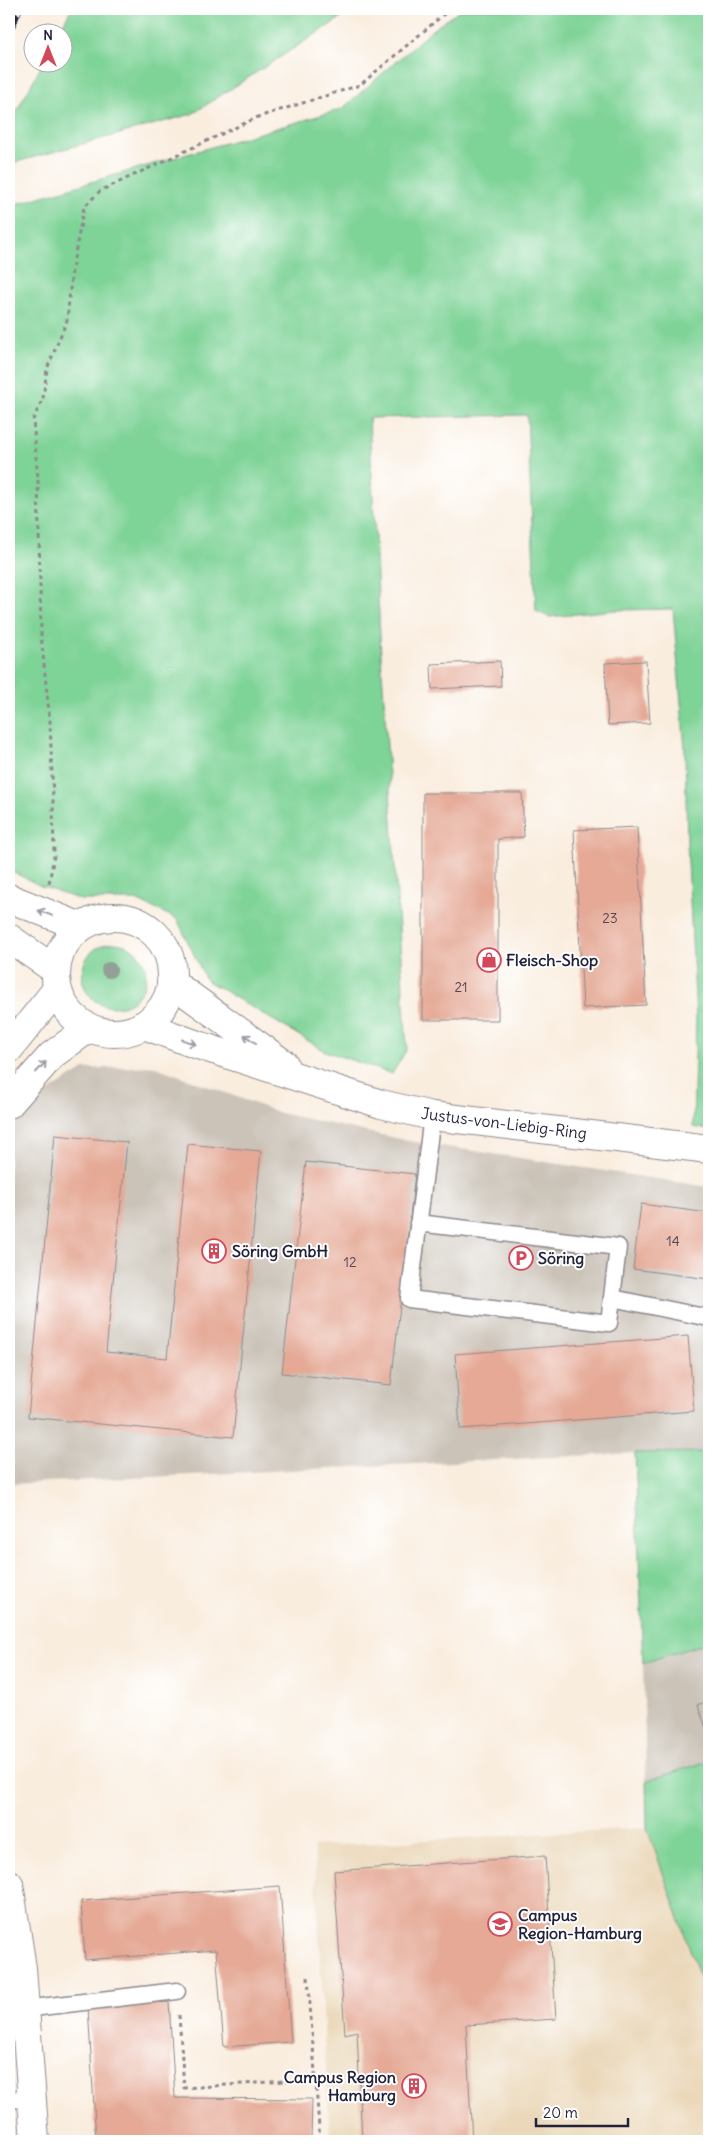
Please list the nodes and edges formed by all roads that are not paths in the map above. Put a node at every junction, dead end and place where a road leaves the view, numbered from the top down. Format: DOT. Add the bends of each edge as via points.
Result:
graph roads {
  1 [pos="9,898"];
  2 [pos="81,927"];
  3 [pos="9,938"];
  4 [pos="56,980"];
  5 [pos="172,982"];
  6 [pos="144,1025"];
  7 [pos="89,1028"];
  8 [pos="9,1049"];
  9 [pos="304,1077"];
  10 [pos="9,1104"];
  11 [pos="432,1116"];
  12 [pos="709,1149"];
  13 [pos="418,1223"];
  14 [pos="612,1298"];
  15 [pos="709,1318"];
  16 [pos="9,1884"];
  17 [pos="13,1934"];
  18 [pos="177,1991"];
  19 [pos="24,2009"];
  20 [pos="20,2100"];
  21 [pos="34,2141"];
  2 -- 1 [label="street, one-way"];
  2 -- 4 [label="street" via="61,948"];
  2 -- 5 [label="street" via="88,921 108,916 128,917 146,926 160,939 170,957"];
  3 -- 4 [label="street"];
  4 -- 7 [label="street" via="62,1003 74,1018"];
  4 -- 8 [label="street"];
  5 -- 6 [label="street" via="158,1013"];
  9 -- 5 [label="street, Justus-von-Liebig-Ring, one-way"];
  6 -- 7 [label="street" via="126,1032 107,1033"];
  6 -- 9 [label="street, Justus-von-Liebig-Ring, one-way"];
  10 -- 7 [label="street, one-way" via="52,1055"];
  9 -- 11 [label="street, Justus-von-Liebig-Ring" via="381,1104"];
  11 -- 12 [label="street, Justus-von-Liebig-Ring"];
  11 -- 13 [label="lane"];
  13 -- 14 [label="lane" via="618,1247"];
  13 -- 14 [label="lane" via="409,1299 609,1323"];
  14 -- 15 [label="lane"];
  16 -- 17 [label="street"];
  17 -- 19 [label="street"];
  18 -- 19 [label="lane"];
  19 -- 20 [label="street"];
  20 -- 21 [label="street"];
}
